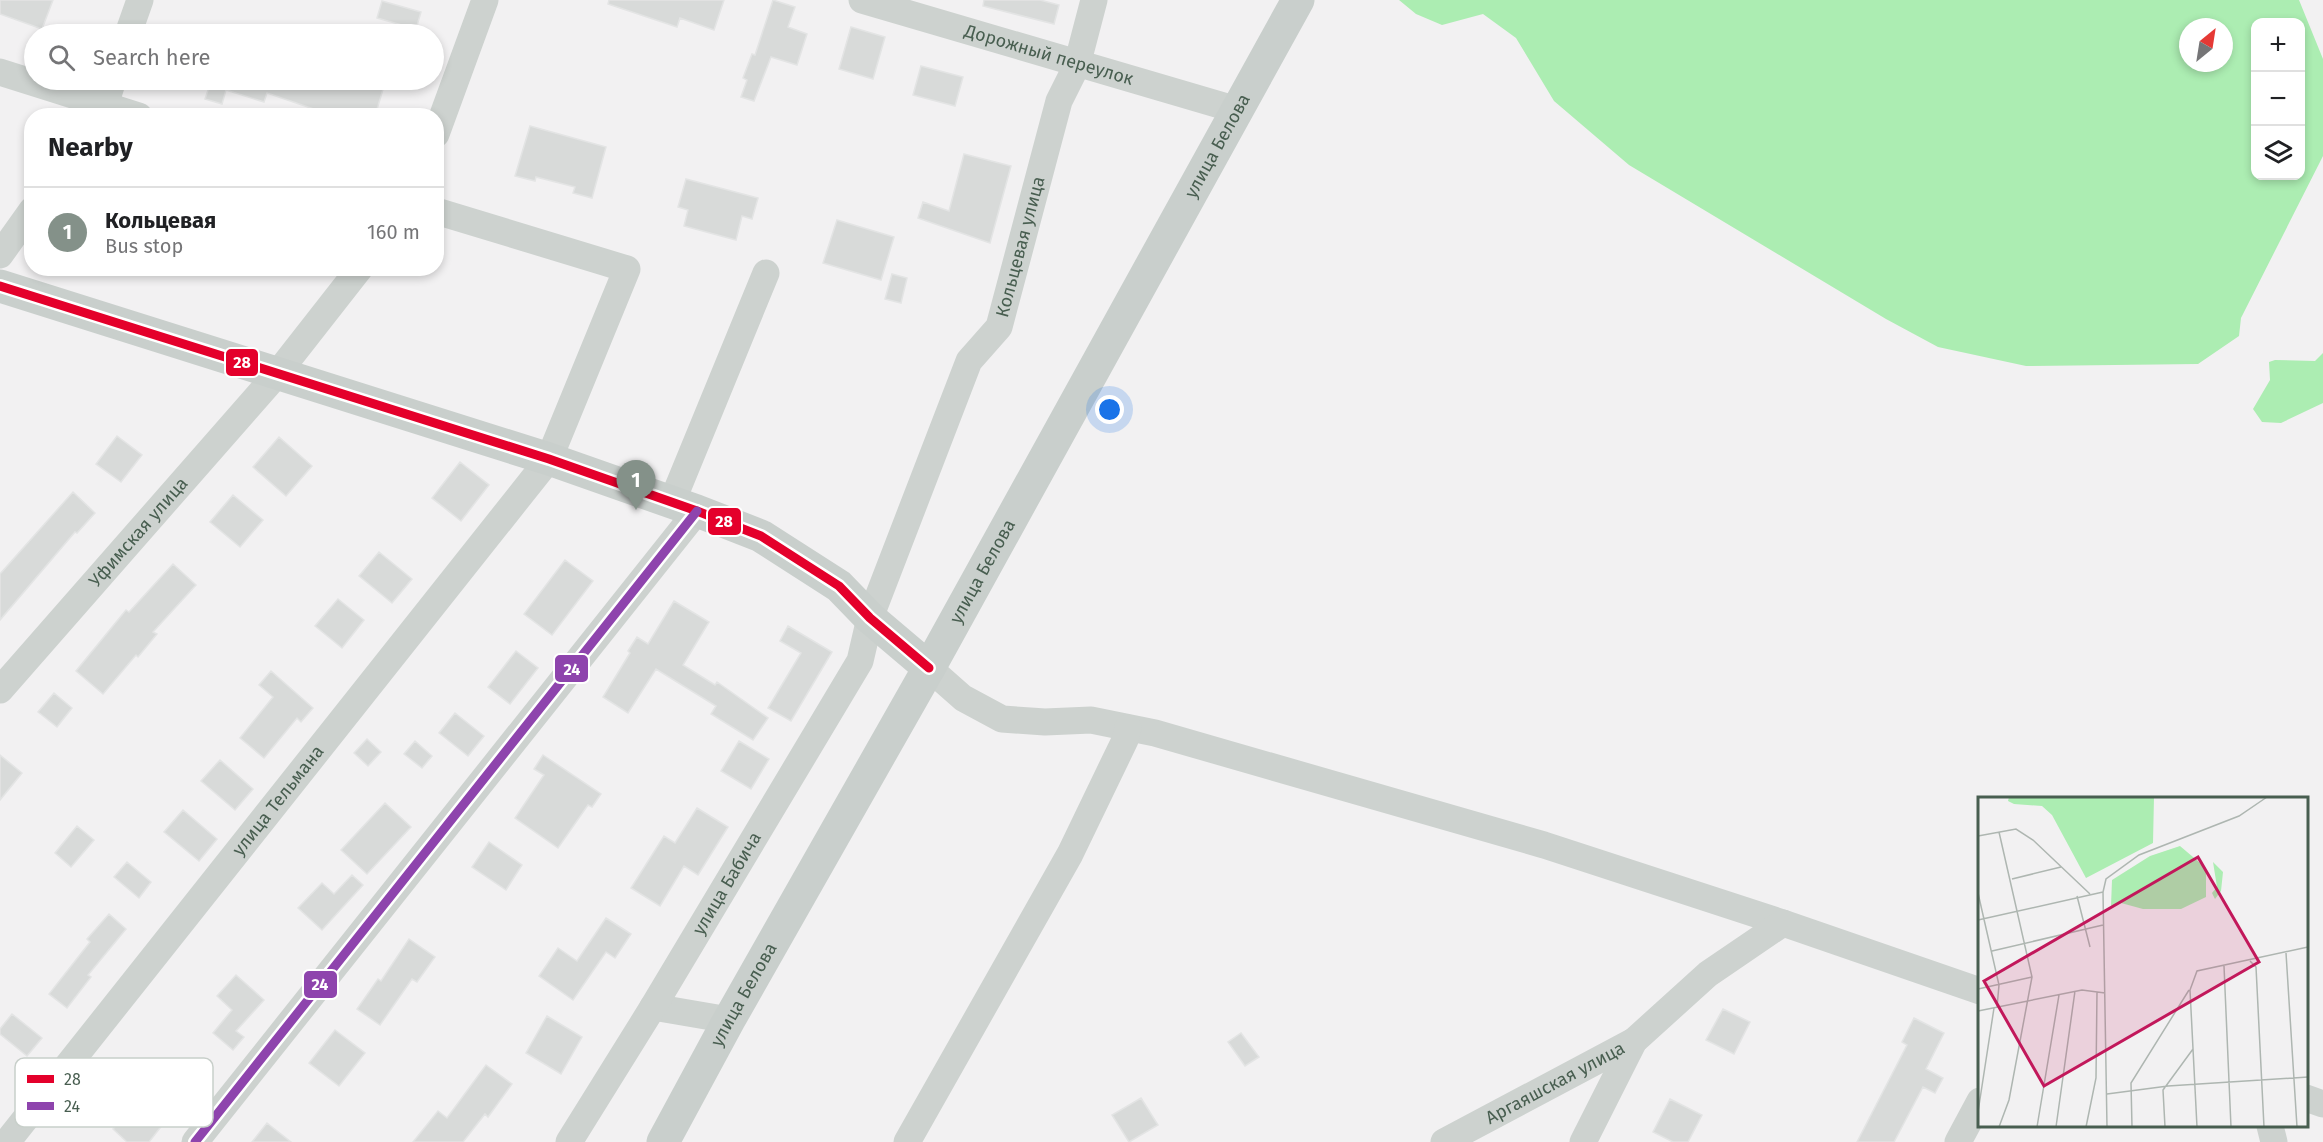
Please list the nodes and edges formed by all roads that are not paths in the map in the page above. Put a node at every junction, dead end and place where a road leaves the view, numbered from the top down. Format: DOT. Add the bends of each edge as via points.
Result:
graph roads {
  1 [pos="140,0"];
  2 [pos="485,0"];
  3 [pos="862,0"];
  4 [pos="1094,0"];
  5 [pos="1298,0"];
  6 [pos="132,24"];
  7 [pos="1077,65"];
  8 [pos="0,72"];
  9 [pos="24,78"];
  10 [pos="68,90"];
  11 [pos="105,100"];
  12 [pos="122,108"];
  13 [pos="1237,110"];
  14 [pos="444,113"];
  15 [pos="444,212"];
  16 [pos="24,221"];
  17 [pos="0,255"];
  18 [pos="766,273"];
  19 [pos="354,276"];
  20 [pos="0,286"];
  21 [pos="277,374"];
  22 [pos="549,459"];
  23 [pos="684,507"];
  24 [pos="870,618"];
  25 [pos="929,668"];
  26 [pos="0,690"];
  27 [pos="1128,728"];
  28 [pos="1784,923"];
  29 [pos="1978,990"];
  30 [pos="653,1007"];
  31 [pos="729,1020"];
  32 [pos="1634,1041"];
  33 [pos="74,1058"];
  34 [pos="2308,1098"];
  35 [pos="2323,1104"];
  36 [pos="1978,1105"];
  37 [pos="213,1119"];
  38 [pos="19,1127"];
  39 [pos="207,1127"];
  40 [pos="2270,1127"];
  41 [pos="7,1142"];
  42 [pos="195,1142"];
  43 [pos="569,1142"];
  44 [pos="663,1142"];
  45 [pos="907,1142"];
  46 [pos="1444,1142"];
  47 [pos="1583,1142"];
  48 [pos="1958,1142"];
  49 [pos="2274,1142"];
  1 -- 6 [label="street"];
  2 -- 14 [label="street"];
  3 -- 7 [label="street, Дорожный переулок"];
  4 -- 7 [label="street, Кольцевая улица"];
  5 -- 13 [label="main road, улица Белова"];
  7 -- 13 [label="street, Дорожный переулок"];
  7 -- 24 [label="street, Кольцевая улица" via="1059,101 999,327 969,361"];
  8 -- 9 [label="street"];
  10 -- 11 [label="street"];
  11 -- 12 [label="street"];
  13 -- 25 [label="main road, улица Белова"];
  15 -- 22 [label="street, улица Тельмана" via="627,269"];
  16 -- 17 [label="street"];
  18 -- 23 [label="street"];
  19 -- 21 [label="street, Уфимская улица"];
  20 -- 21 [label="main road"];
  21 -- 22 [label="main road"];
  21 -- 26 [label="street, Уфимская улица"];
  22 -- 23 [label="main road"];
  22 -- 33 [label="street, улица Тельмана"];
  23 -- 24 [label="main road" via="760,536 838,586"];
  23 -- 37 [label="street"];
  24 -- 25 [label="main road"];
  24 -- 30 [label="street, улица Бабича" via="860,661"];
  25 -- 27 [label="street" via="963,698 1002,719 1092,720"];
  25 -- 31 [label="main road, улица Белова"];
  27 -- 28 [label="street" via="1544,846"];
  27 -- 45 [label="street" via="1070,854"];
  28 -- 29 [label="street"];
  28 -- 32 [label="street" via="1708,974"];
  30 -- 31 [label="street"];
  30 -- 43 [label="street, улица Бабича"];
  31 -- 44 [label="main road, улица Белова"];
  32 -- 46 [label="street, Аргаяшская улица"];
  32 -- 47 [label="street"];
  34 -- 35 [label="street"];
  36 -- 48 [label="street"];
  38 -- 41 [label="street, улица Тельмана"];
  39 -- 42 [label="street"];
  40 -- 49 [label="street"];
}
